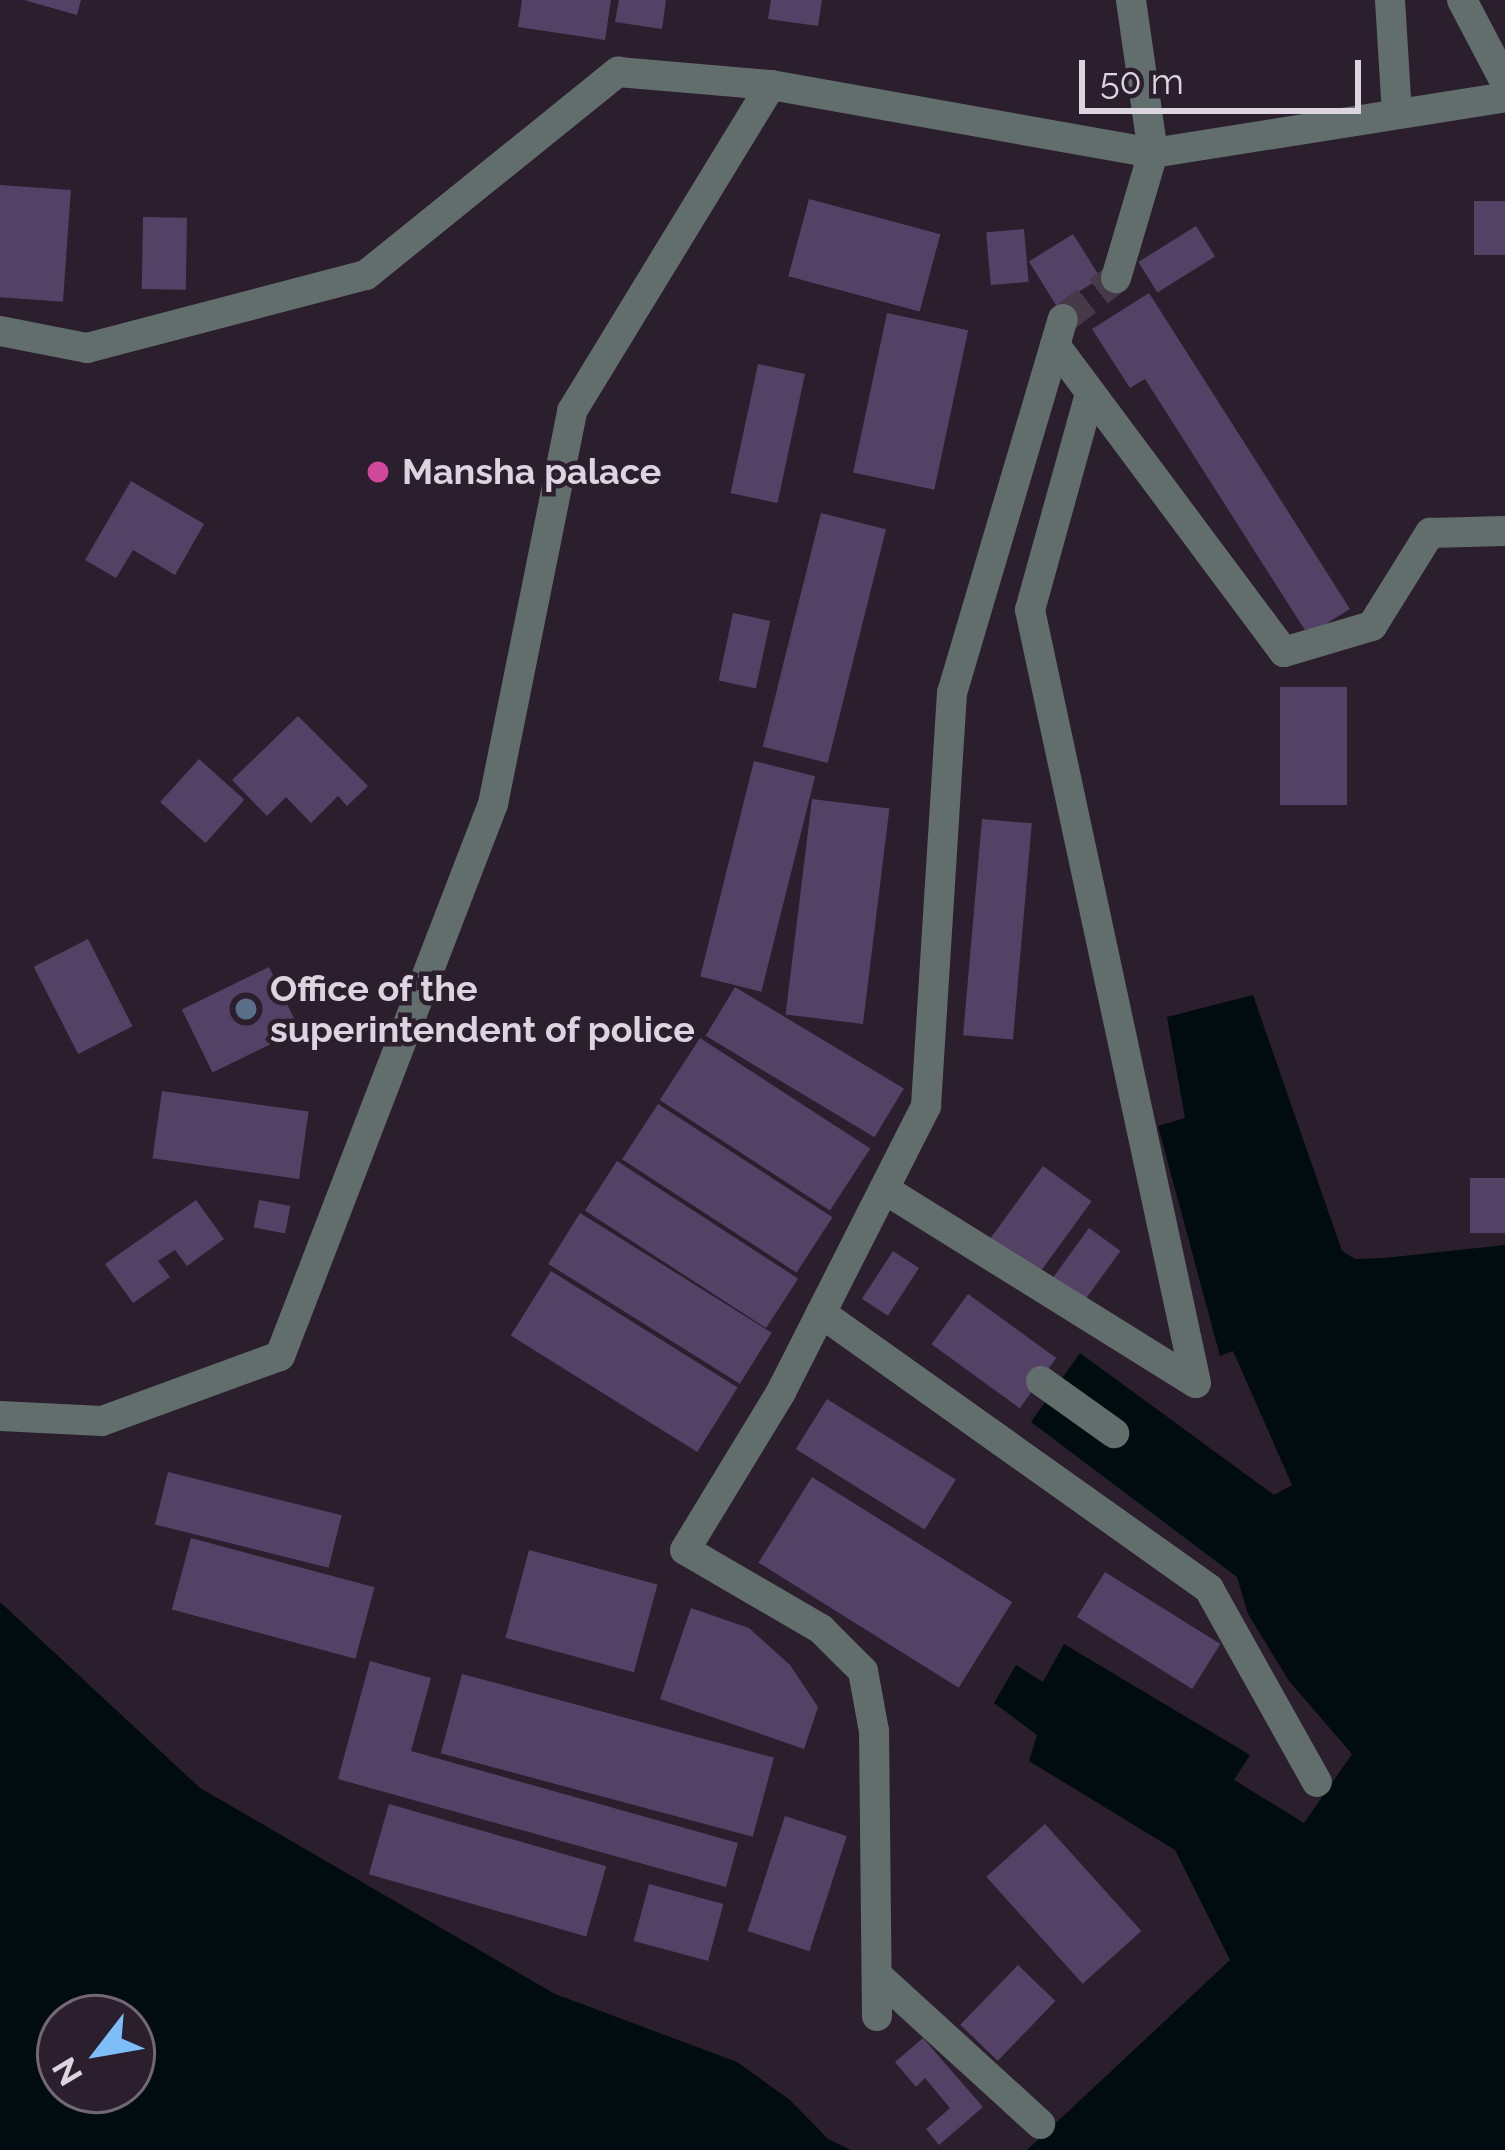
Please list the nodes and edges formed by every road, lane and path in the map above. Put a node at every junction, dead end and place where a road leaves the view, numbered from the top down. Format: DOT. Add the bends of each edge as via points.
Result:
graph roads {
  1 [pos="1131,0"];
  2 [pos="1390,0"];
  3 [pos="1462,0"];
  4 [pos="1505,82"];
  5 [pos="771,85"];
  6 [pos="1505,97"];
  7 [pos="1397,114"];
  8 [pos="1153,153"];
  9 [pos="1116,278"];
  10 [pos="0,331"];
  11 [pos="1090,393"];
  12 [pos="1505,531"];
  13 [pos="884,1190"];
  14 [pos="821,1312"];
  15 [pos="1041,1381"];
  16 [pos="0,1416"];
  17 [pos="1114,1433"];
  18 [pos="1317,1782"];
  19 [pos="877,1975"];
  20 [pos="878,2016"];
  21 [pos="1040,2123"];
  1 -- 8 [label="street"];
  2 -- 7 [label="street"];
  3 -- 4 [label="street"];
  5 -- 8 [label="street"];
  5 -- 10 [label="street" via="618,72 366,275 87,348"];
  5 -- 16 [label="street" via="572,411 493,804 280,1356 102,1421"];
  6 -- 7 [label="street"];
  7 -- 8 [label="street"];
  8 -- 9 [label="street"];
  11 -- 12 [label="street" via="1284,652 1372,626 1430,533"];
  11 -- 13 [label="street" via="1059,332 952,693 926,1106"];
  11 -- 13 [label="street" via="1030,610 1196,1383"];
  13 -- 14 [label="street"];
  14 -- 18 [label="street" via="1210,1589"];
  14 -- 19 [label="street" via="686,1550 821,1630 863,1671 874,1731"];
  15 -- 17 [label="street"];
  19 -- 20 [label="street"];
  19 -- 21 [label="street"];
}
